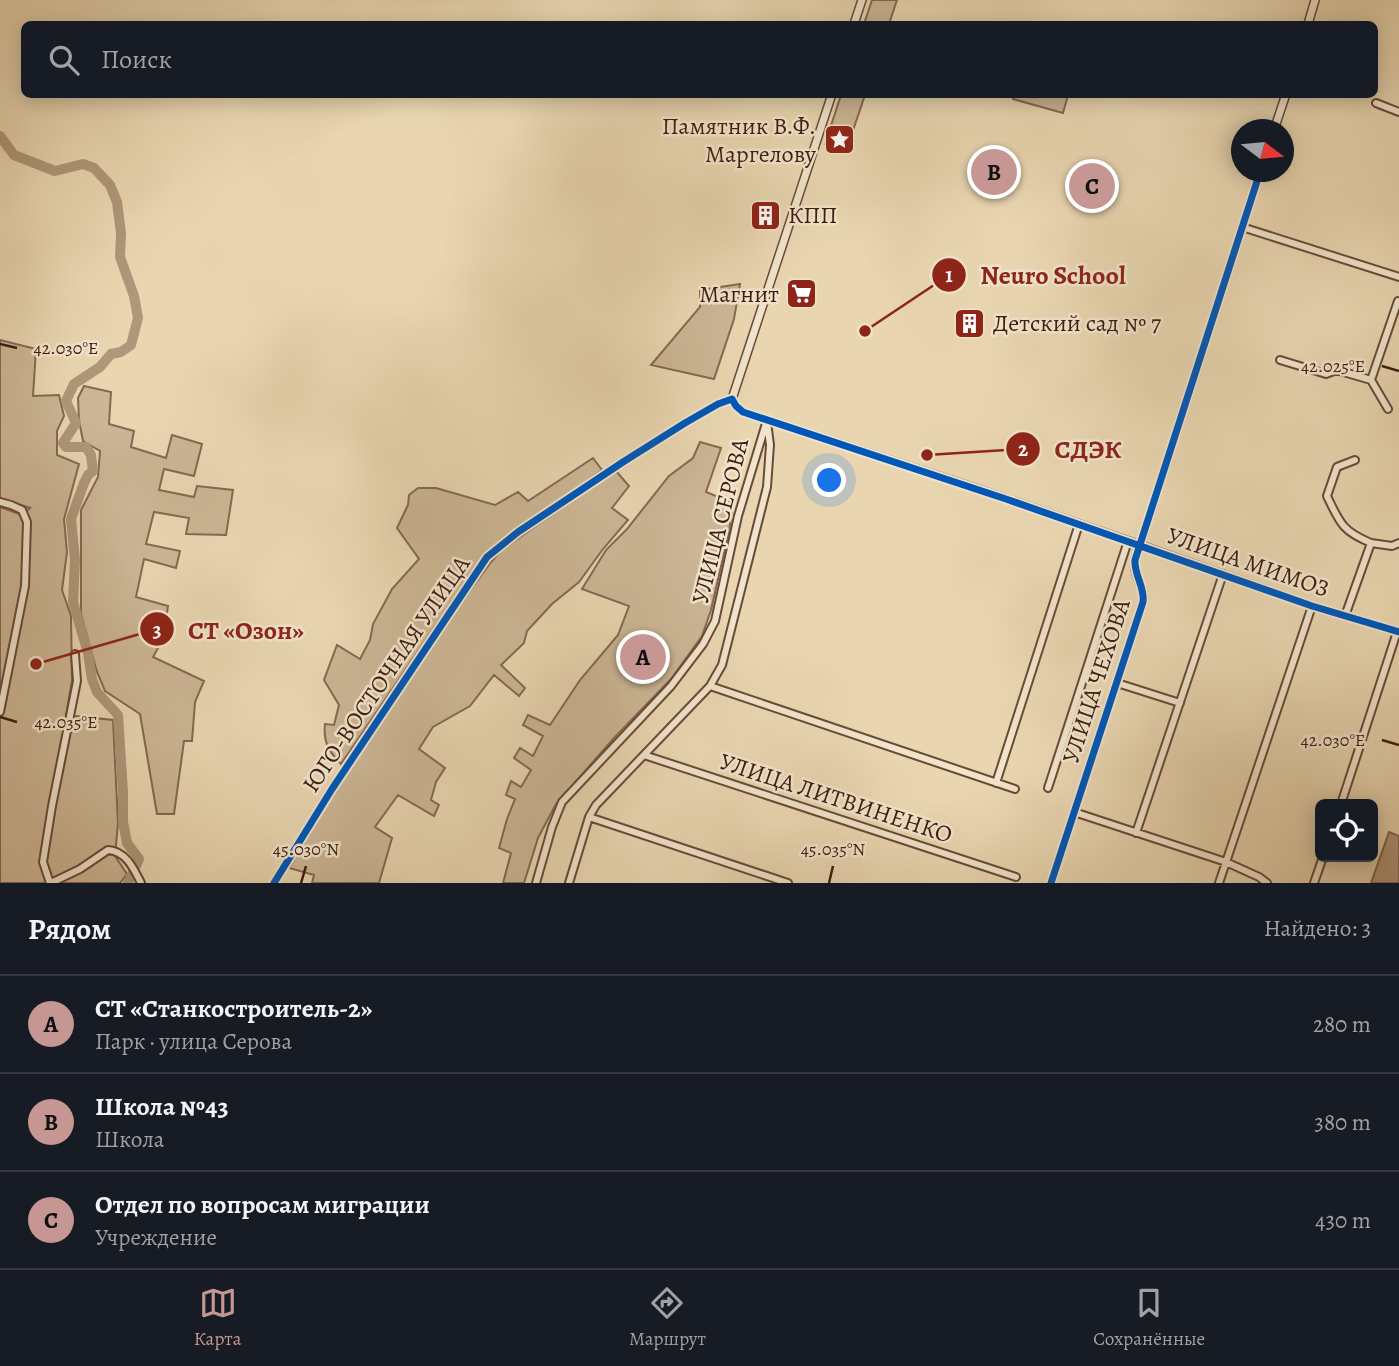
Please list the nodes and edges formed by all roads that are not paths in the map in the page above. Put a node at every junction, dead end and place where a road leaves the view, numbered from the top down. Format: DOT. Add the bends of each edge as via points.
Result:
graph roads {
  1 [pos="862,0"];
  2 [pos="1315,0"];
  3 [pos="855,21"];
  4 [pos="1309,21"];
  5 [pos="831,98"];
  6 [pos="1285,98"];
  7 [pos="1376,103"];
  8 [pos="1399,112"];
  9 [pos="1278,119"];
  10 [pos="1257,182"];
  11 [pos="1242,227"];
  12 [pos="1399,277"];
  13 [pos="1399,300"];
  14 [pos="1280,360"];
  15 [pos="1371,380"];
  16 [pos="732,399"];
  17 [pos="1388,410"];
  18 [pos="767,420"];
  19 [pos="1354,460"];
  20 [pos="0,502"];
  21 [pos="1079,524"];
  22 [pos="1128,541"];
  23 [pos="1371,543"];
  24 [pos="1399,543"];
  25 [pos="1140,545"];
  26 [pos="1223,574"];
  27 [pos="1312,606"];
  28 [pos="1345,616"];
  29 [pos="1398,632"];
  30 [pos="75,654"];
  31 [pos="1116,682"];
  32 [pos="710,686"];
  33 [pos="1180,703"];
  34 [pos="0,712"];
  35 [pos="644,755"];
  36 [pos="996,783"];
  37 [pos="1048,788"];
  38 [pos="1015,789"];
  39 [pos="1343,799"];
  40 [pos="1074,812"];
  41 [pos="589,817"];
  42 [pos="1136,833"];
  43 [pos="1226,862"];
  44 [pos="1321,862"];
  45 [pos="1016,877"];
  46 [pos="50,883"];
  47 [pos="141,883"];
  48 [pos="274,883"];
  49 [pos="536,883"];
  50 [pos="569,883"];
  51 [pos="788,883"];
  52 [pos="1051,883"];
  53 [pos="1219,883"];
  54 [pos="1267,883"];
  55 [pos="1314,883"];
  1 -- 3 [label="street"];
  2 -- 4 [label="street"];
  5 -- 16 [label="street"];
  6 -- 9 [label="street"];
  7 -- 8 [label="street"];
  10 -- 11 [label="street, УЛИЦА ЧЕХОВА"];
  11 -- 12 [label="street"];
  11 -- 25 [label="street, УЛИЦА ЧЕХОВА"];
  13 -- 15 [label="street"];
  14 -- 15 [label="street" via="1326,374 1334,371"];
  15 -- 17 [label="street"];
  16 -- 18 [label="street, УЛИЦА МИМОЗ" via="743,412"];
  16 -- 48 [label="street, ЮГО-ВОСТОЧНАЯ УЛИЦА" via="623,462 487,556"];
  18 -- 21 [label="street, УЛИЦА МИМОЗ"];
  18 -- 32 [label="street, УЛИЦА СЕРОВА" via="767,487 722,665"];
  18 -- 49 [label="street, УЛИЦА СЕРОВА" via="738,516 715,621 671,686 562,802"];
  19 -- 23 [label="street" via="1337,467 1327,496 1346,529"];
  20 -- 34 [label="street" via="22,510 27,522 24,586"];
  21 -- 22 [label="street, УЛИЦА МИМОЗ"];
  21 -- 36 [label="street"];
  22 -- 25 [label="street, УЛИЦА МИМОЗ"];
  22 -- 37 [label="street"];
  23 -- 24 [label="street"];
  23 -- 28 [label="street"];
  25 -- 26 [label="street, УЛИЦА МИМОЗ"];
  25 -- 31 [label="street, УЛИЦА ЧЕХОВА" via="1134,567 1143,602"];
  26 -- 27 [label="street, УЛИЦА МИМОЗ"];
  26 -- 33 [label="street"];
  27 -- 28 [label="street, УЛИЦА МИМОЗ"];
  27 -- 43 [label="street"];
  28 -- 29 [label="street, УЛИЦА МИМОЗ"];
  29 -- 39 [label="street"];
  30 -- 46 [label="street" via="77,681 44,862"];
  31 -- 33 [label="street"];
  31 -- 40 [label="street, УЛИЦА ЧЕХОВА"];
  32 -- 35 [label="street, УЛИЦА СЕРОВА"];
  32 -- 36 [label="street"];
  33 -- 42 [label="street"];
  35 -- 41 [label="street, УЛИЦА СЕРОВА"];
  35 -- 45 [label="street, УЛИЦА ЛИТВИНЕНКО"];
  36 -- 38 [label="street"];
  40 -- 42 [label="street"];
  40 -- 52 [label="street, УЛИЦА ЧЕХОВА"];
  41 -- 50 [label="street, УЛИЦА СЕРОВА"];
  41 -- 51 [label="street"];
  42 -- 43 [label="street"];
  43 -- 53 [label="street"];
  43 -- 54 [label="street"];
  44 -- 55 [label="street"];
  46 -- 47 [label="street" via="108,849 123,855"];
}
